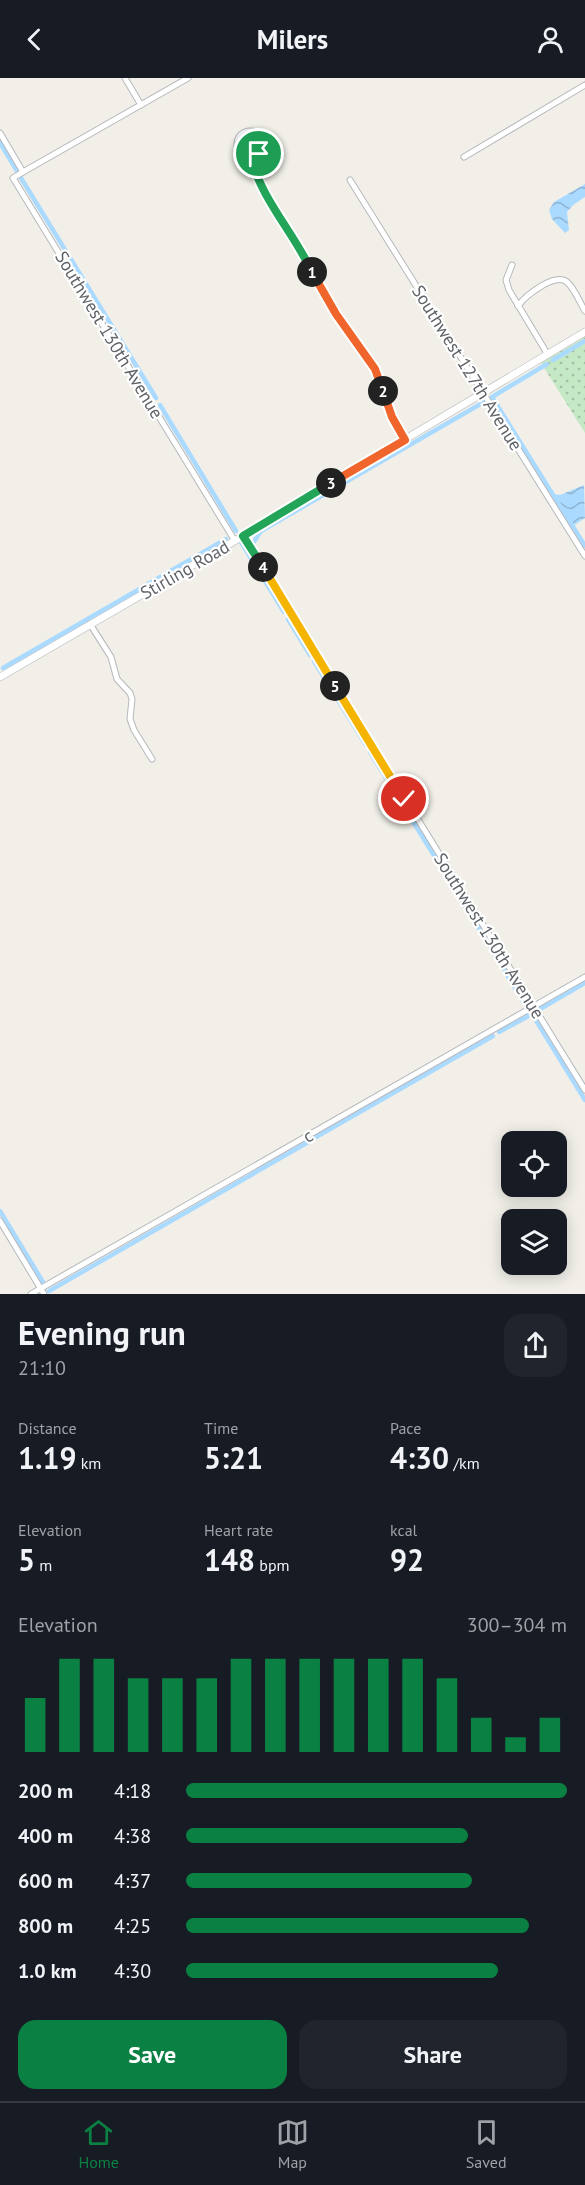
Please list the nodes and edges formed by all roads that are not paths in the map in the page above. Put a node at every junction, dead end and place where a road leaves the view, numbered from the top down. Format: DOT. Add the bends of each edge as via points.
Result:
graph roads {
  1 [pos="125,78"];
  2 [pos="188,78"];
  3 [pos="585,85"];
  4 [pos="141,105"];
  5 [pos="0,133"];
  6 [pos="464,157"];
  7 [pos="251,158"];
  8 [pos="23,172"];
  9 [pos="350,180"];
  10 [pos="512,265"];
  11 [pos="518,306"];
  12 [pos="585,311"];
  13 [pos="585,332"];
  14 [pos="548,355"];
  15 [pos="482,394"];
  16 [pos="405,440"];
  17 [pos="243,536"];
  18 [pos="235,541"];
  19 [pos="585,556"];
  20 [pos="90,624"];
  21 [pos="0,676"];
  22 [pos="152,759"];
  23 [pos="585,977"];
  24 [pos="533,1007"];
  25 [pos="585,1090"];
  26 [pos="0,1221"];
  27 [pos="42,1291"];
  28 [pos="31,1294"];
  1 -- 4 [label="street"];
  2 -- 4 [label="street"];
  3 -- 6 [label="street"];
  4 -- 8 [label="street"];
  5 -- 8 [label="street, Southwest 130th Avenue"];
  7 -- 7 [label="street" via="243,156 237,146 240,135 248,131 260,135 264,142 262,151"];
  7 -- 16 [label="street" via="264,191 322,292 375,369 392,417"];
  8 -- 18 [label="street, Southwest 130th Avenue" via="14,178"];
  9 -- 15 [label="street, Southwest 127th Avenue"];
  10 -- 11 [label="street" via="506,280"];
  11 -- 12 [label="street" via="545,284 562,279 569,283"];
  11 -- 14 [label="street"];
  13 -- 14 [label="street, Stirling Road"];
  14 -- 15 [label="street, Stirling Road"];
  15 -- 16 [label="street, Stirling Road"];
  15 -- 19 [label="street, Southwest 127th Avenue"];
  16 -- 17 [label="street, Stirling Road"];
  17 -- 18 [label="street, Stirling Road"];
  17 -- 24 [label="street, Southwest 130th Avenue"];
  18 -- 20 [label="street, Stirling Road"];
  20 -- 21 [label="street, Stirling Road"];
  20 -- 22 [label="street" via="111,657 117,679 130,693 130,719"];
  23 -- 24 [label="street, c"];
  24 -- 25 [label="street, Southwest 130th Avenue"];
  24 -- 27 [label="street, c"];
  26 -- 27 [label="street"];
  27 -- 28 [label="street, c"];
}
